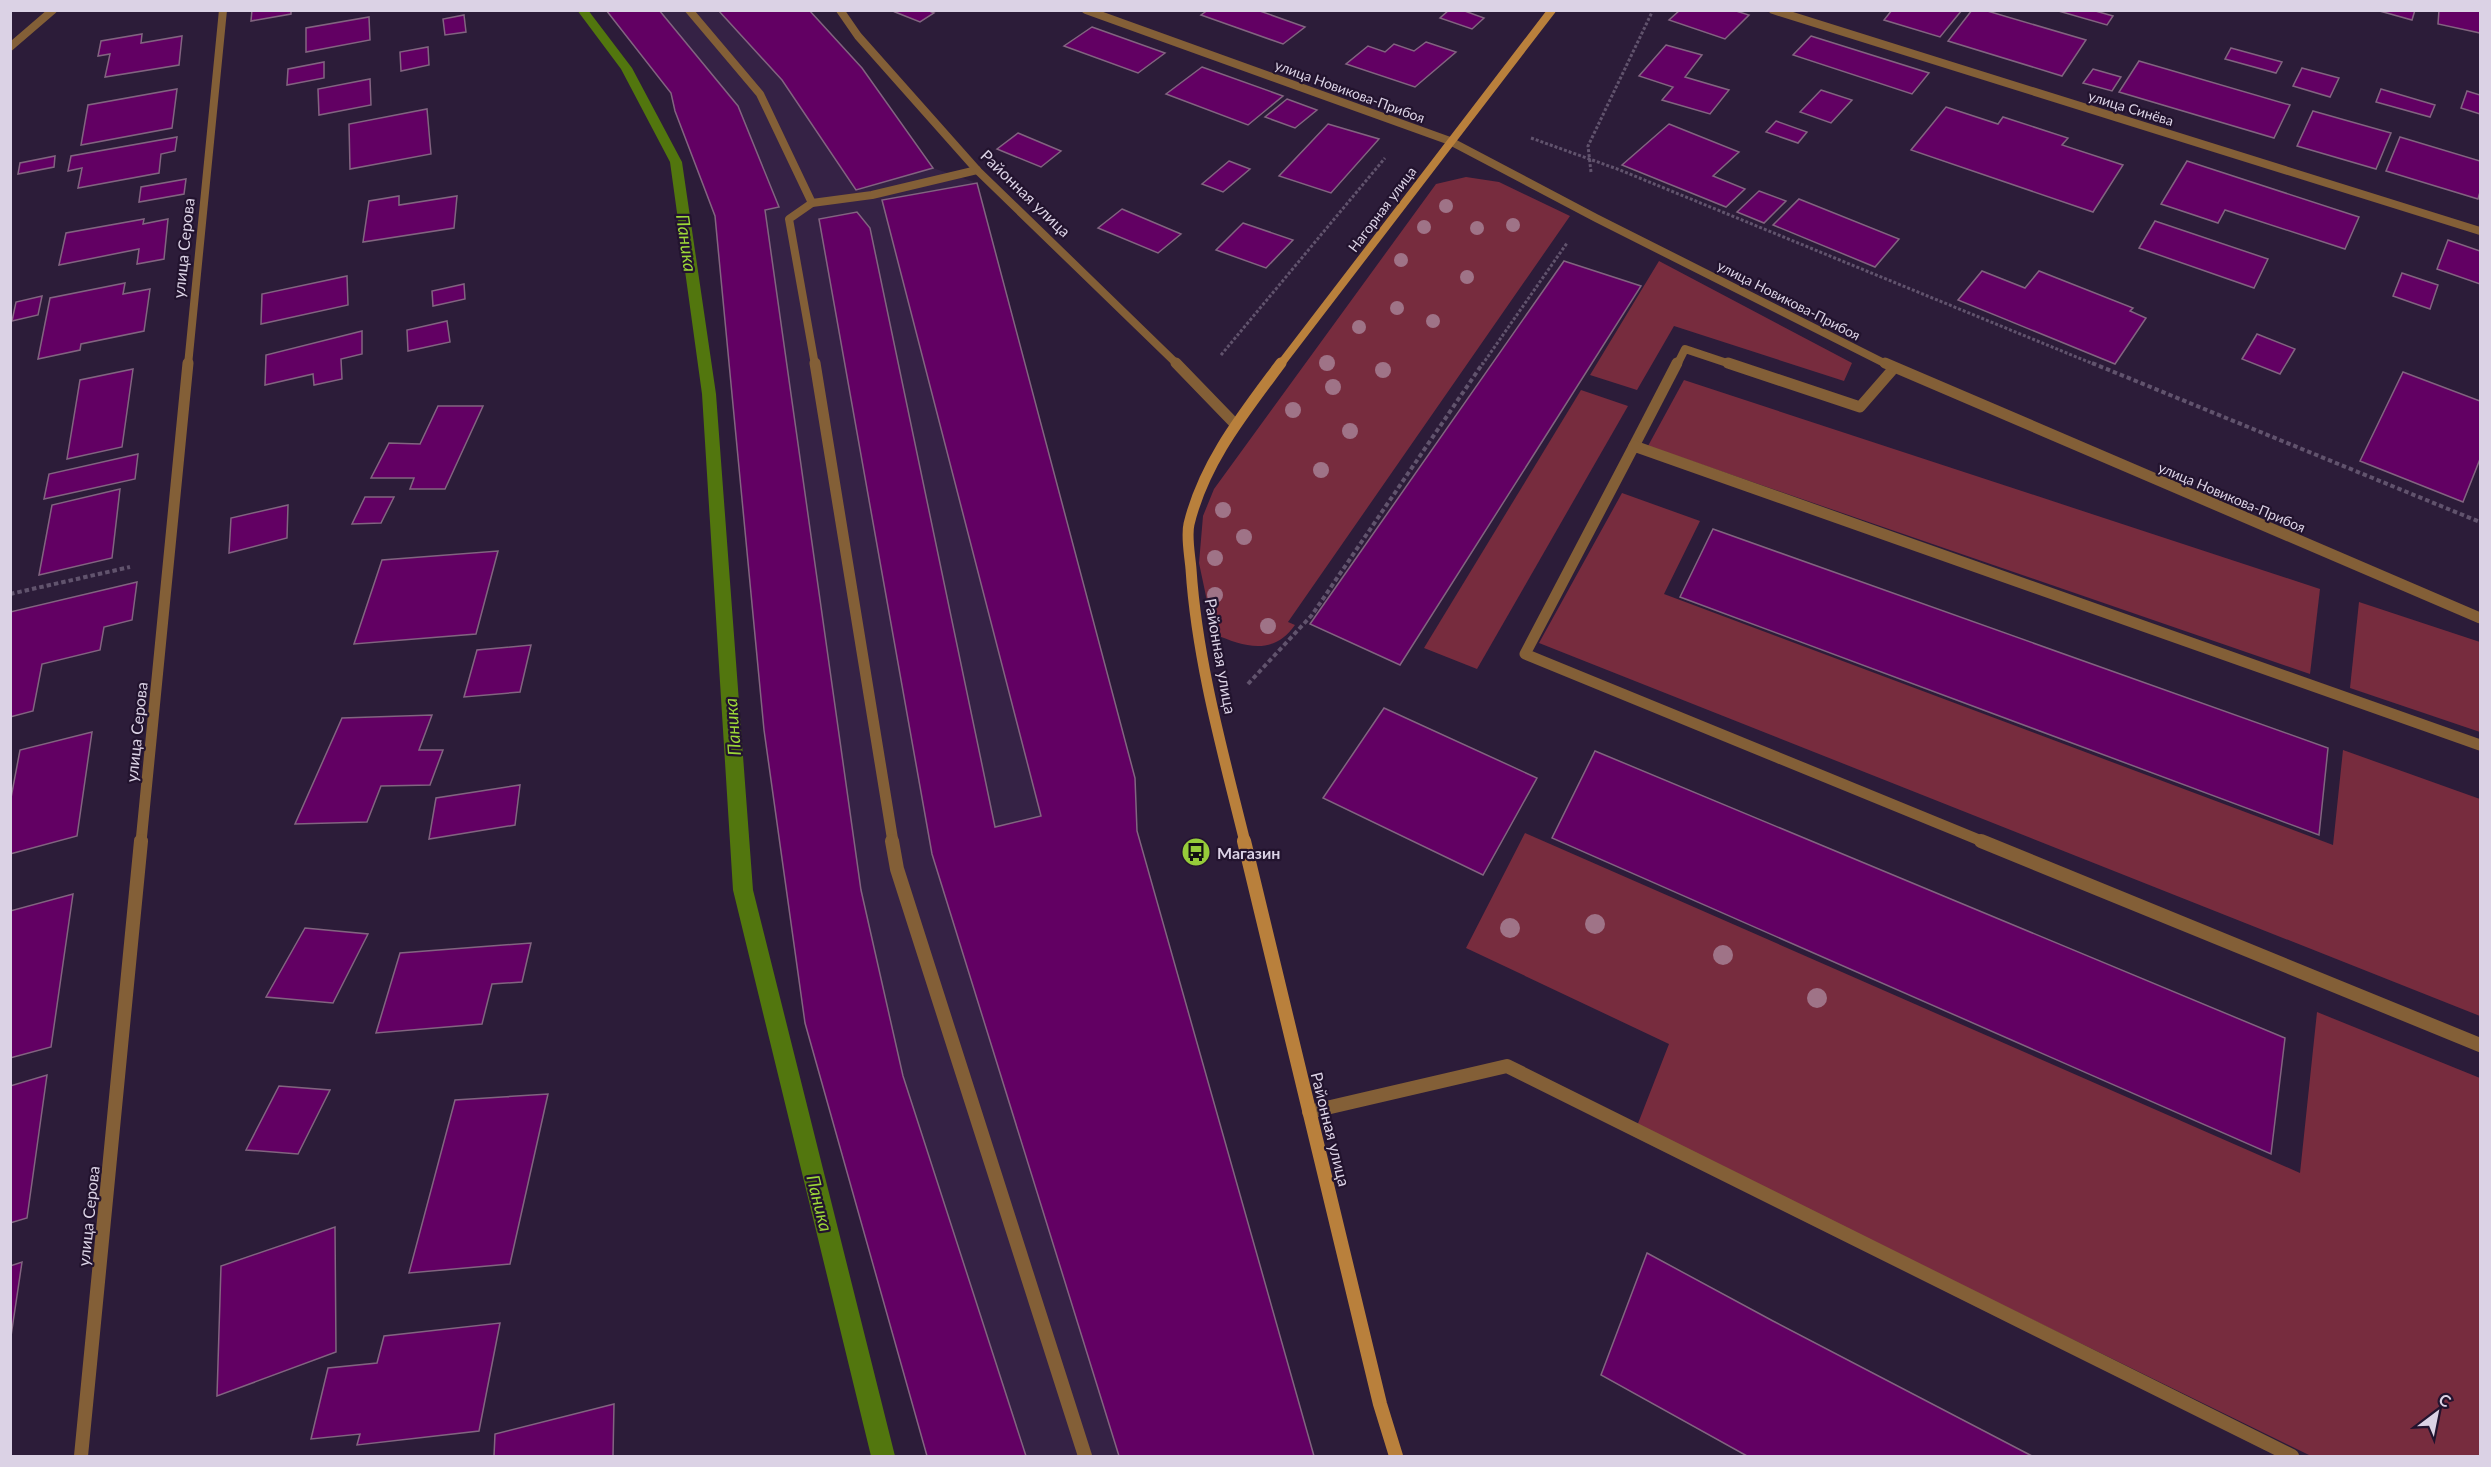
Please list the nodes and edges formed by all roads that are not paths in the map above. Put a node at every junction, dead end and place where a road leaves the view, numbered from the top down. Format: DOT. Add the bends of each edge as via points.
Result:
graph roads {
  1 [pos="53,10"];
  2 [pos="223,10"];
  3 [pos="689,10"];
  4 [pos="840,10"];
  5 [pos="1086,10"];
  6 [pos="1552,10"];
  7 [pos="1773,10"];
  8 [pos="10,47"];
  9 [pos="1450,141"];
  10 [pos="977,170"];
  11 [pos="812,203"];
  12 [pos="2481,231"];
  13 [pos="1894,368"];
  14 [pos="1235,424"];
  15 [pos="1634,446"];
  16 [pos="2481,618"];
  17 [pos="2481,745"];
  18 [pos="2481,1045"];
  19 [pos="1310,1112"];
  20 [pos="81,1456"];
  21 [pos="1085,1456"];
  22 [pos="1396,1456"];
  23 [pos="2292,1456"];
  1 -- 8 [label="street"];
  2 -- 20 [label="street, улица Серова"];
  3 -- 11 [label="street" via="760,94"];
  4 -- 10 [label="street, Районная улица" via="858,36"];
  5 -- 9 [label="street, улица Новикова-Прибоя"];
  6 -- 9 [label="street, Нагорная улица"];
  7 -- 12 [label="street, улица Синёва"];
  9 -- 13 [label="street, улица Новикова-Прибоя"];
  9 -- 14 [label="street, Нагорная улица"];
  10 -- 11 [label="street" via="872,195"];
  10 -- 14 [label="street, Районная улица" via="1146,332"];
  11 -- 21 [label="street" via="789,219 897,869"];
  13 -- 15 [label="street" via="1860,407 1685,349"];
  13 -- 16 [label="street, улица Новикова-Прибоя"];
  14 -- 19 [label="street, Районная улица" via="1208,469 1188,526 1193,602 1215,719"];
  15 -- 17 [label="street"];
  15 -- 18 [label="street" via="1525,654"];
  19 -- 22 [label="street, Районная улица"];
  19 -- 23 [label="street" via="1507,1066"];
}
